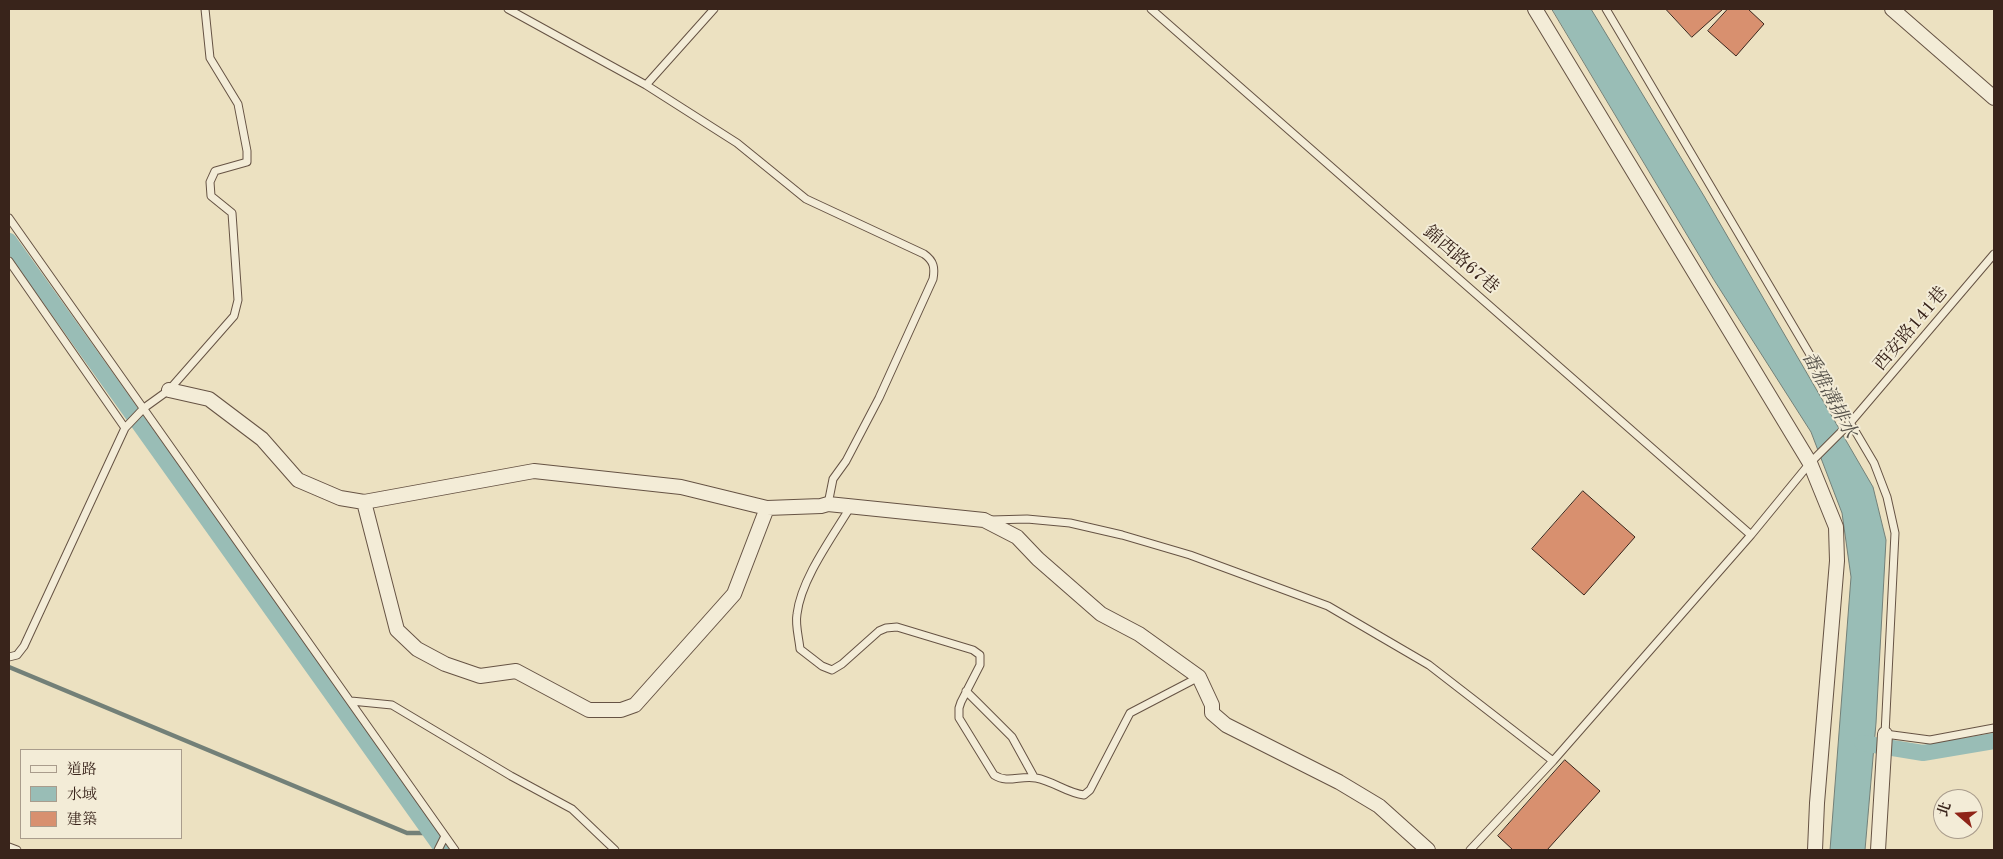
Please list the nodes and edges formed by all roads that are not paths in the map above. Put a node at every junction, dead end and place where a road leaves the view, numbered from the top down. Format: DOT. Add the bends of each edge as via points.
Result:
graph roads {
  1 [pos="204,9"];
  2 [pos="508,9"];
  3 [pos="714,9"];
  4 [pos="1151,9"];
  5 [pos="1535,9"];
  6 [pos="1606,9"];
  7 [pos="1892,9"];
  8 [pos="646,85"];
  9 [pos="1994,98"];
  10 [pos="9,218"];
  11 [pos="1994,254"];
  12 [pos="9,261"];
  13 [pos="169,390"];
  14 [pos="144,408"];
  15 [pos="1850,423"];
  16 [pos="125,428"];
  17 [pos="1810,463"];
  18 [pos="364,502"];
  19 [pos="828,504"];
  20 [pos="851,506"];
  21 [pos="767,508"];
  22 [pos="984,520"];
  23 [pos="1750,535"];
  24 [pos="9,657"];
  25 [pos="1199,677"];
  26 [pos="966,691"];
  27 [pos="351,701"];
  28 [pos="1994,728"];
  29 [pos="1885,734"];
  30 [pos="1553,761"];
  31 [pos="1034,777"];
  32 [pos="445,836"];
  33 [pos="9,847"];
  34 [pos="17,850"];
  35 [pos="438,850"];
  36 [pos="455,850"];
  37 [pos="615,850"];
  38 [pos="1428,850"];
  39 [pos="1470,850"];
  40 [pos="1815,850"];
  41 [pos="1878,850"];
  1 -- 13 [label="lane" via="210,58 238,104 247,151 247,162 215,171 210,182 211,196 232,213 238,300 234,316"];
  2 -- 8 [label="lane"];
  3 -- 8 [label="lane"];
  4 -- 23 [label="lane, 錦西路67巷"];
  5 -- 17 [label="street"];
  6 -- 15 [label="lane"];
  7 -- 9 [label="street"];
  8 -- 19 [label="lane" via="737,143 806,199 924,254 935,268 933,279 879,398 833,480"];
  10 -- 14 [label="lane"];
  11 -- 15 [label="lane, 西安路141巷"];
  12 -- 16 [label="lane"];
  13 -- 14 [label="lane"];
  13 -- 18 [label="street" via="209,400 262,439 298,480 340,498"];
  14 -- 16 [label="lane"];
  14 -- 27 [label="lane"];
  15 -- 17 [label="lane, 西安路141巷"];
  15 -- 29 [label="lane" via="1874,463 1887,497 1895,533"];
  16 -- 24 [label="lane" via="24,646 17,655"];
  17 -- 23 [label="lane, 西安路141巷"];
  17 -- 40 [label="street" via="1836,527 1837,561"];
  18 -- 21 [label="street" via="534,471 681,487"];
  18 -- 21 [label="street" via="397,630 406,639 445,664 480,676 516,671 588,710 621,710 635,705 734,594"];
  19 -- 20 [label="street"];
  19 -- 21 [label="street"];
  20 -- 22 [label="street"];
  20 -- 26 [label="lane" via="805,586 797,614 800,649 832,670 886,628 897,628 973,650 980,655 980,665"];
  22 -- 25 [label="street" via="1017,537 1101,614 1139,634"];
  22 -- 30 [label="lane" via="1028,519 1070,523 1122,535 1190,555 1328,606 1429,665"];
  23 -- 30 [label="lane, 西安路141巷"];
  25 -- 31 [label="lane" via="1130,713 1090,790 1084,794 1076,794"];
  25 -- 38 [label="street" via="1212,705 1212,713 1226,725 1379,806"];
  26 -- 31 [label="lane" via="1012,737"];
  26 -- 31 [label="lane" via="959,708 959,718 994,775 1003,781"];
  27 -- 32 [label="lane"];
  27 -- 37 [label="lane" via="392,705 572,809"];
  28 -- 29 [label="lane" via="1930,740"];
  29 -- 41 [label="street"];
  30 -- 39 [label="lane, 西安路141巷"];
  32 -- 35 [label="lane"];
  32 -- 36 [label="lane"];
  33 -- 34 [label="lane"];
}
